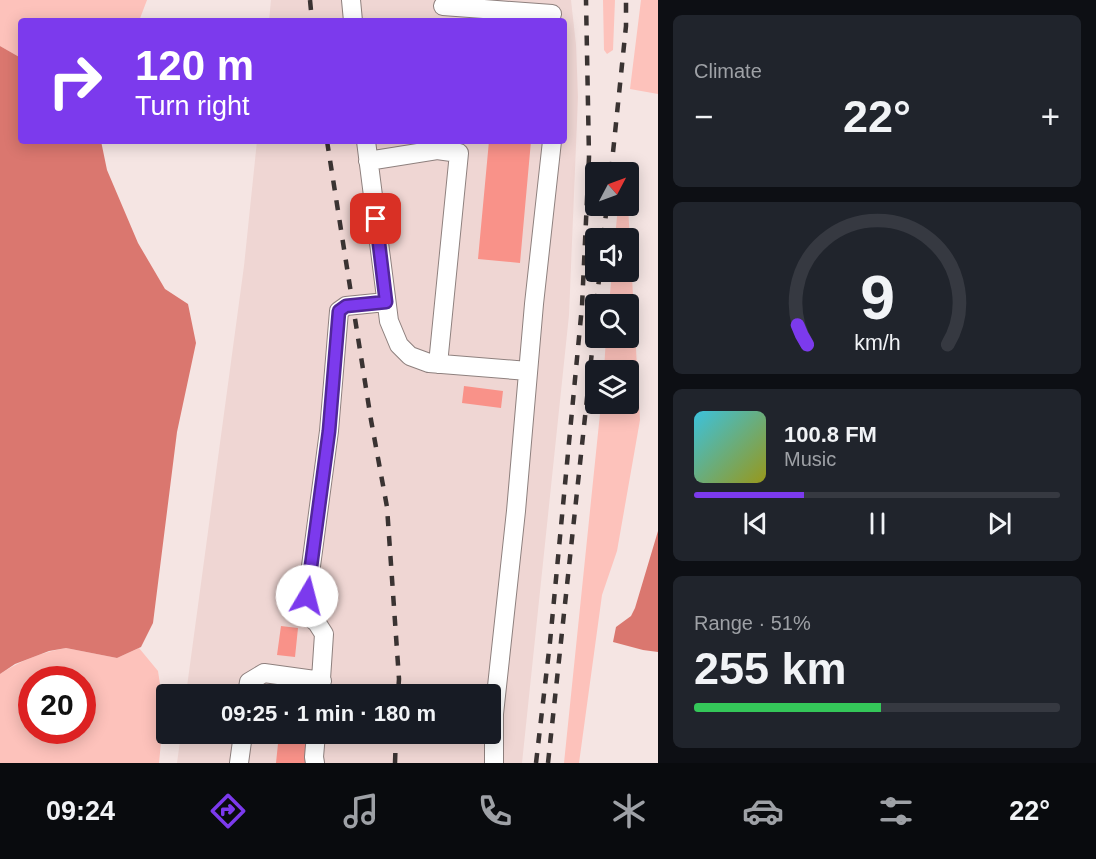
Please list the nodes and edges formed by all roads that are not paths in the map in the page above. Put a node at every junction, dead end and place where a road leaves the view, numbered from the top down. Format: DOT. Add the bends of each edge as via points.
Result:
graph roads {
  1 [pos="351,0"];
  2 [pos="442,9"];
  3 [pos="552,12"];
  4 [pos="353,18"];
  5 [pos="366,144"];
  6 [pos="552,144"];
  7 [pos="430,146"];
  8 [pos="368,161"];
  9 [pos="386,302"];
  10 [pos="438,364"];
  11 [pos="528,371"];
  12 [pos="249,684"];
  13 [pos="306,684"];
  14 [pos="321,684"];
  15 [pos="242,744"];
  16 [pos="315,744"];
  17 [pos="239,763"];
  18 [pos="315,763"];
  19 [pos="494,763"];
  1 -- 4 [label="lane"];
  2 -- 3 [label="lane"];
  5 -- 8 [label="lane"];
  6 -- 11 [label="lane"];
  7 -- 8 [label="lane"];
  7 -- 10 [label="lane" via="459,153"];
  8 -- 9 [label="lane"];
  9 -- 10 [label="lane" via="388,321 399,345 410,356"];
  9 -- 14 [label="lane" via="346,306 339,311 329,431 307,596 309,616 324,634"];
  10 -- 11 [label="lane"];
  11 -- 19 [label="lane" via="494,714"];
  12 -- 13 [label="lane" via="264,673"];
  15 -- 17 [label="lane"];
  16 -- 18 [label="lane"];
}
